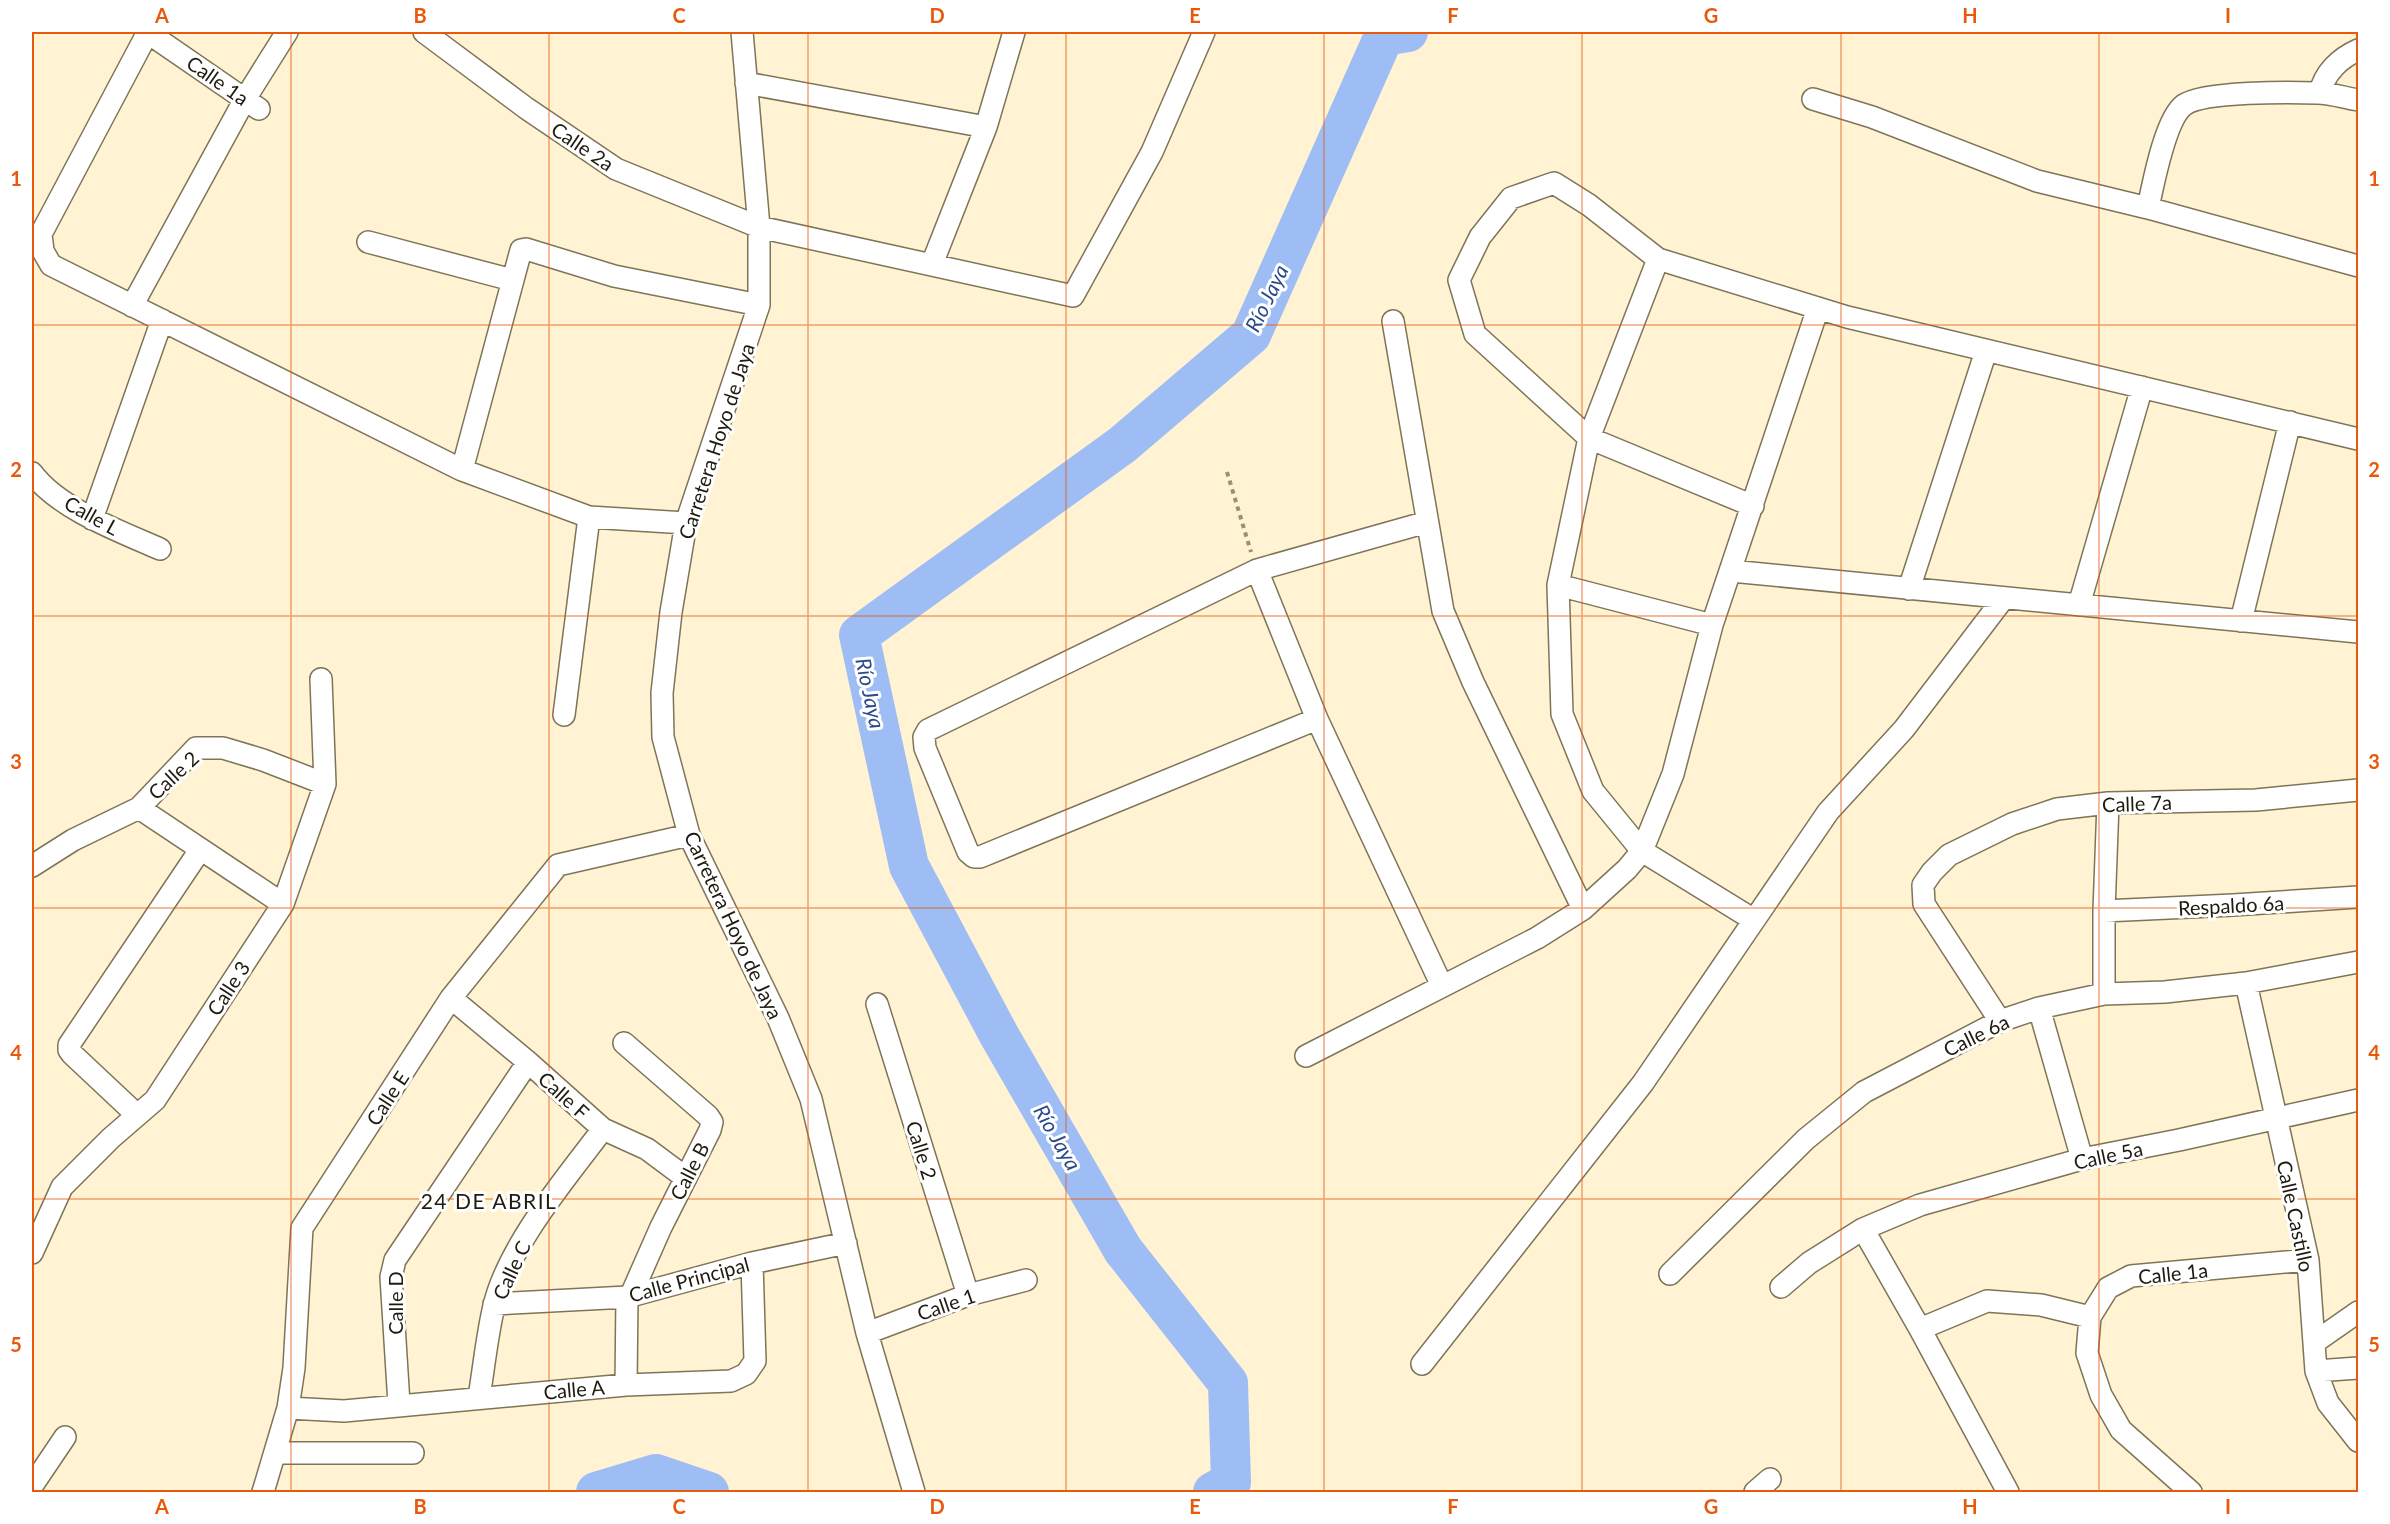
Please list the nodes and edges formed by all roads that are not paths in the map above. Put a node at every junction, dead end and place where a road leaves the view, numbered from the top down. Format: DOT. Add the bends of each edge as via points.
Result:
graph roads {
  1 [pos="148,32"];
  2 [pos="287,32"];
  3 [pos="424,32"];
  4 [pos="1014,32"];
  5 [pos="1204,32"];
  6 [pos="739,33"];
  7 [pos="2358,50"];
  8 [pos="746,83"];
  9 [pos="2320,93"];
  10 [pos="1813,99"];
  11 [pos="2358,100"];
  12 [pos="252,104"];
  13 [pos="986,127"];
  14 [pos="2148,208"];
  15 [pos="759,227"];
  16 [pos="368,242"];
  17 [pos="1658,259"];
  18 [pos="932,264"];
  19 [pos="2358,266"];
  20 [pos="512,280"];
  21 [pos="759,305"];
  22 [pos="132,306"];
  23 [pos="1818,308"];
  24 [pos="162,320"];
  25 [pos="1394,321"];
  26 [pos="1986,351"];
  27 [pos="2142,387"];
  28 [pos="2290,422"];
  29 [pos="1589,438"];
  30 [pos="2358,439"];
  31 [pos="462,470"];
  32 [pos="32,473"];
  33 [pos="1753,506"];
  34 [pos="589,517"];
  35 [pos="92,519"];
  36 [pos="1427,522"];
  37 [pos="686,523"];
  38 [pos="160,549"];
  39 [pos="1257,570"];
  40 [pos="1731,571"];
  41 [pos="1558,585"];
  42 [pos="1908,589"];
  43 [pos="2003,600"];
  44 [pos="2079,605"];
  45 [pos="2241,621"];
  46 [pos="1712,625"];
  47 [pos="2358,632"];
  48 [pos="321,679"];
  49 [pos="564,715"];
  50 [pos="1317,719"];
  51 [pos="325,784"];
  52 [pos="2358,790"];
  53 [pos="2108,803"];
  54 [pos="139,808"];
  55 [pos="689,835"];
  56 [pos="200,850"];
  57 [pos="1642,851"];
  58 [pos="32,866"];
  59 [pos="2358,877"];
  60 [pos="2358,898"];
  61 [pos="283,904"];
  62 [pos="1583,909"];
  63 [pos="2104,911"];
  64 [pos="1754,920"];
  65 [pos="2358,962"];
  66 [pos="2246,983"];
  67 [pos="1443,986"];
  68 [pos="2104,994"];
  69 [pos="451,998"];
  70 [pos="877,1004"];
  71 [pos="2039,1008"];
  72 [pos="2000,1021"];
  73 [pos="624,1043"];
  74 [pos="1306,1056"];
  75 [pos="528,1062"];
  76 [pos="2358,1100"];
  77 [pos="137,1115"];
  78 [pos="2275,1117"];
  79 [pos="603,1129"];
  80 [pos="2082,1159"];
  81 [pos="686,1178"];
  82 [pos="1863,1229"];
  83 [pos="846,1243"];
  84 [pos="32,1253"];
  85 [pos="2308,1260"];
  86 [pos="752,1263"];
  87 [pos="1670,1274"];
  88 [pos="1026,1280"];
  89 [pos="1780,1287"];
  90 [pos="968,1295"];
  91 [pos="629,1296"];
  92 [pos="494,1304"];
  93 [pos="2358,1312"];
  94 [pos="2090,1317"];
  95 [pos="1920,1329"];
  96 [pos="867,1333"];
  97 [pos="2315,1342"];
  98 [pos="1422,1364"];
  99 [pos="2358,1368"];
  100 [pos="2316,1371"];
  101 [pos="626,1385"];
  102 [pos="479,1397"];
  103 [pos="399,1404"];
  104 [pos="288,1408"];
  105 [pos="65,1437"];
  106 [pos="2358,1441"];
  107 [pos="413,1453"];
  108 [pos="276,1454"];
  109 [pos="32,1486"];
  110 [pos="263,1492"];
  111 [pos="914,1492"];
  112 [pos="2008,1492"];
  113 [pos="2191,1492"];
  1 -- 12 [label="street, Calle 1a"];
  1 -- 22 [label="street" via="41,234 43,251 51,265"];
  2 -- 12 [label="street"];
  3 -- 15 [label="street, Calle 2a" via="616,169"];
  4 -- 13 [label="street"];
  5 -- 18 [label="street, Calle 2a" via="1152,152 1073,296"];
  6 -- 8 [label="street, Carretera Hoyo de Jaya"];
  7 -- 9 [label="street" via="2332,68 2322,80"];
  8 -- 13 [label="street"];
  8 -- 15 [label="street, Carretera Hoyo de Jaya"];
  9 -- 11 [label="street"];
  9 -- 14 [label="street" via="2232,95 2201,98 2184,105 2160,152"];
  10 -- 14 [label="street" via="1872,117 2037,181"];
  12 -- 22 [label="street"];
  13 -- 18 [label="street"];
  14 -- 19 [label="street"];
  15 -- 18 [label="street, Calle 2a"];
  15 -- 21 [label="street, Carretera Hoyo de Jaya"];
  16 -- 20 [label="street"];
  17 -- 23 [label="street"];
  17 -- 29 [label="street"];
  17 -- 29 [label="street" via="1554,183 1511,198 1480,237 1459,280 1474,334"];
  20 -- 21 [label="street" via="519,253 526,249 614,276"];
  20 -- 31 [label="street"];
  21 -- 37 [label="street, Carretera Hoyo de Jaya"];
  22 -- 24 [label="street"];
  23 -- 26 [label="street"];
  23 -- 33 [label="street"];
  24 -- 31 [label="street"];
  24 -- 35 [label="street"];
  25 -- 36 [label="street"];
  26 -- 27 [label="street"];
  26 -- 42 [label="street"];
  27 -- 28 [label="street"];
  27 -- 44 [label="street"];
  28 -- 30 [label="street"];
  28 -- 45 [label="street"];
  29 -- 33 [label="street"];
  29 -- 41 [label="street"];
  31 -- 34 [label="street"];
  32 -- 35 [label="street, Calle L" via="40,485"];
  33 -- 40 [label="street"];
  34 -- 37 [label="street"];
  34 -- 49 [label="street"];
  35 -- 38 [label="street, Calle L"];
  36 -- 39 [label="street"];
  36 -- 62 [label="street" via="1443,611 1473,682"];
  37 -- 55 [label="street, Carretera Hoyo de Jaya" via="662,693 663,737"];
  39 -- 50 [label="street"];
  39 -- 50 [label="street" via="928,730 924,737 929,758 968,852 980,857"];
  40 -- 42 [label="street"];
  40 -- 46 [label="street"];
  41 -- 46 [label="street"];
  41 -- 57 [label="street" via="1562,714 1593,791"];
  42 -- 43 [label="street"];
  43 -- 44 [label="street"];
  43 -- 64 [label="street" via="1904,729 1828,812"];
  44 -- 45 [label="street"];
  45 -- 47 [label="street"];
  46 -- 57 [label="street" via="1673,774"];
  48 -- 51 [label="street, Calle 3"];
  50 -- 67 [label="street"];
  51 -- 54 [label="street, Calle 2" via="223,748 196,748"];
  51 -- 61 [label="street, Calle 3"];
  52 -- 53 [label="street, Calle 7a" via="2256,800"];
  53 -- 63 [label="street"];
  53 -- 72 [label="street, Calle 7a" via="2057,809 2012,824 1949,855 1923,885 1924,904"];
  54 -- 56 [label="street"];
  54 -- 58 [label="street, Calle 2" via="73,840"];
  55 -- 69 [label="street, Calle E" via="558,865"];
  55 -- 83 [label="street, Carretera Hoyo de Jaya" via="778,1018 812,1099"];
  56 -- 61 [label="street"];
  56 -- 77 [label="street" via="69,1045 72,1054"];
  57 -- 62 [label="street"];
  57 -- 64 [label="street"];
  59 -- 60 [label="street"];
  60 -- 63 [label="street, Respaldo 6a"];
  61 -- 77 [label="street, Calle 3" via="155,1100"];
  62 -- 67 [label="street" via="1537,938"];
  63 -- 68 [label="street"];
  64 -- 98 [label="street" via="1643,1083"];
  65 -- 66 [label="street, Calle 6a"];
  66 -- 68 [label="street, Calle 6a"];
  66 -- 78 [label="street, Calle Castillo"];
  67 -- 74 [label="street"];
  68 -- 71 [label="street, Calle 6a"];
  69 -- 75 [label="street, Calle F"];
  69 -- 104 [label="street, Calle E" via="302,1228"];
  70 -- 90 [label="street, Calle 2"];
  71 -- 72 [label="street, Calle 6a"];
  71 -- 80 [label="street"];
  72 -- 87 [label="street, Calle 6a" via="1864,1092 1806,1139"];
  73 -- 81 [label="street, Calle B" via="712,1122"];
  75 -- 79 [label="street, Calle F"];
  75 -- 103 [label="street, Calle D" via="396,1260 391,1277"];
  76 -- 78 [label="street, Calle 5a"];
  77 -- 84 [label="street, Calle 3" via="62,1187"];
  78 -- 80 [label="street, Calle 5a"];
  78 -- 85 [label="street, Calle Castillo"];
  79 -- 81 [label="street, Calle F" via="647,1149"];
  79 -- 92 [label="street, Calle C" via="535,1223 512,1260"];
  80 -- 82 [label="street, Calle 5a" via="1920,1205"];
  81 -- 91 [label="street, Calle B"];
  82 -- 89 [label="street, Calle 5a" via="1809,1263"];
  82 -- 95 [label="street"];
  83 -- 86 [label="street, Calle Principal"];
  83 -- 96 [label="street, Carretera Hoyo de Jaya"];
  85 -- 94 [label="street, Calle 1a" via="2131,1276 2108,1288"];
  85 -- 97 [label="street, Calle Castillo"];
  86 -- 91 [label="street, Calle Principal"];
  86 -- 101 [label="street, Calle A" via="755,1361 746,1374 731,1382"];
  88 -- 90 [label="street, Calle 1"];
  90 -- 96 [label="street, Calle 1"];
  91 -- 92 [label="street, Calle Principal"];
  91 -- 101 [label="street, Calle B"];
  92 -- 102 [label="street, Calle C"];
  93 -- 97 [label="street"];
  94 -- 95 [label="street" via="2041,1305 1987,1301"];
  94 -- 113 [label="street, Calle 1a" via="2087,1353 2101,1395 2121,1430"];
  95 -- 112 [label="street"];
  96 -- 111 [label="street, Carretera Hoyo de Jaya"];
  97 -- 100 [label="street, Calle Castillo"];
  99 -- 100 [label="street"];
  100 -- 106 [label="street, Calle Castillo" via="2328,1403"];
  101 -- 102 [label="street, Calle A"];
  102 -- 103 [label="street, Calle A"];
  103 -- 104 [label="street, Calle A" via="344,1411"];
  104 -- 108 [label="street, Calle E"];
  105 -- 109 [label="street"];
  107 -- 108 [label="street"];
  108 -- 110 [label="street, Calle E"];
}
